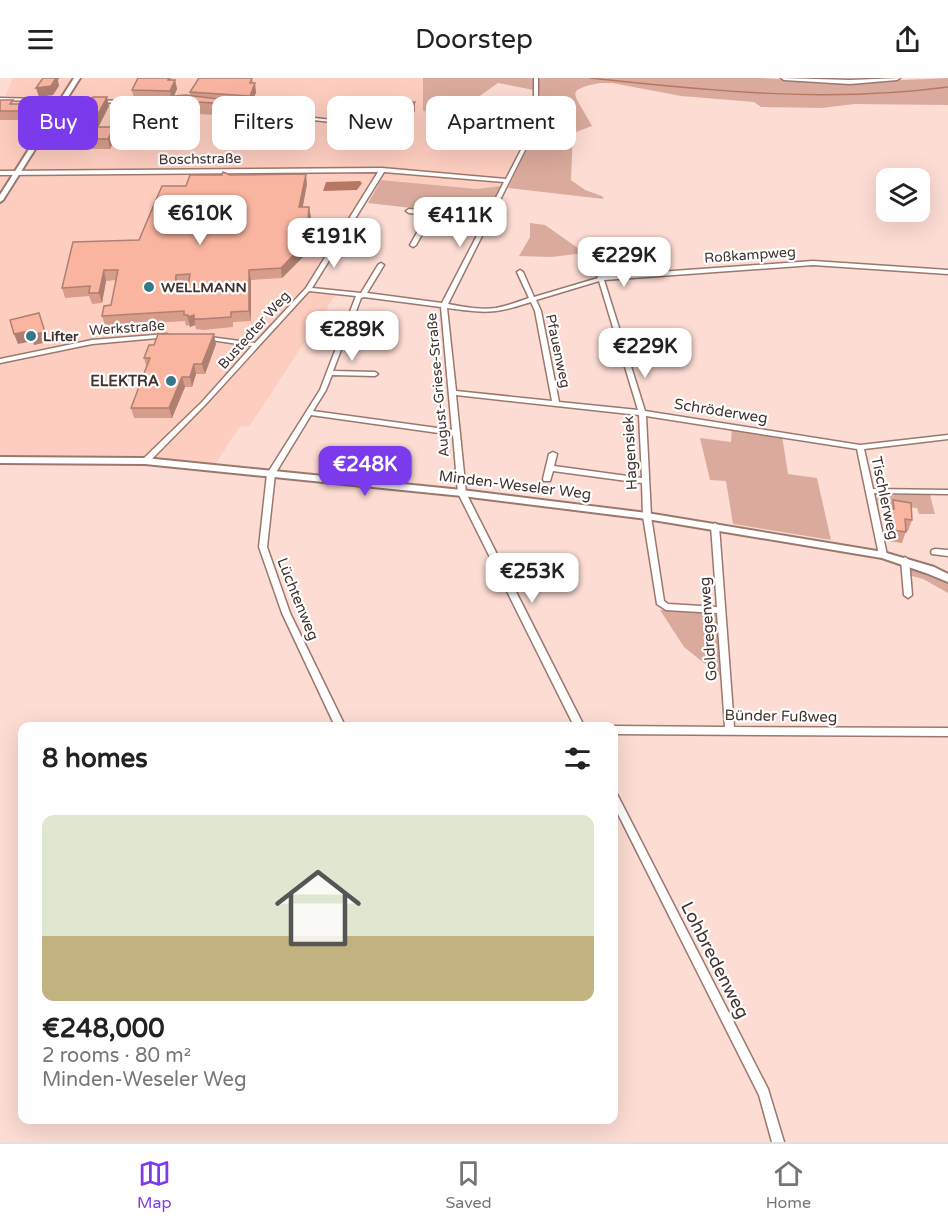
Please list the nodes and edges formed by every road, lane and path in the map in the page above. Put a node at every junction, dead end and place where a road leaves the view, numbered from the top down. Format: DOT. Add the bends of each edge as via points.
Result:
graph roads {
  1 [pos="77,78"];
  2 [pos="536,78"];
  3 [pos="784,78"];
  4 [pos="897,78"];
  5 [pos="65,96"];
  6 [pos="0,99"];
  7 [pos="18,100"];
  8 [pos="206,106"];
  9 [pos="327,120"];
  10 [pos="31,150"];
  11 [pos="382,170"];
  12 [pos="0,173"];
  13 [pos="17,173"];
  14 [pos="507,181"];
  15 [pos="0,200"];
  16 [pos="409,211"];
  17 [pos="431,213"];
  18 [pos="488,219"];
  19 [pos="413,245"];
  20 [pos="590,254"];
  21 [pos="381,265"];
  22 [pos="520,272"];
  23 [pos="948,272"];
  24 [pos="601,278"];
  25 [pos="309,289"];
  26 [pos="360,296"];
  27 [pos="533,300"];
  28 [pos="444,306"];
  29 [pos="179,336"];
  30 [pos="195,337"];
  31 [pos="342,340"];
  32 [pos="376,340"];
  33 [pos="256,345"];
  34 [pos="0,361"];
  35 [pos="329,373"];
  36 [pos="375,374"];
  37 [pos="453,393"];
  38 [pos="556,403"];
  39 [pos="309,413"];
  40 [pos="642,413"];
  41 [pos="456,433"];
  42 [pos="948,437"];
  43 [pos="860,447"];
  44 [pos="553,454"];
  45 [pos="0,460"];
  46 [pos="145,461"];
  47 [pos="384,463"];
  48 [pos="550,468"];
  49 [pos="271,474"];
  50 [pos="547,479"];
  51 [pos="645,481"];
  52 [pos="373,484"];
  53 [pos="870,492"];
  54 [pos="948,492"];
  55 [pos="462,493"];
  56 [pos="647,516"];
  57 [pos="715,526"];
  58 [pos="935,552"];
  59 [pos="948,553"];
  60 [pos="883,555"];
  61 [pos="905,560"];
  62 [pos="948,578"];
  63 [pos="908,595"];
  64 [pos="720,610"];
  65 [pos="338,722"];
  66 [pos="577,722"];
  67 [pos="618,730"];
  68 [pos="730,730"];
  69 [pos="948,732"];
  70 [pos="618,805"];
  71 [pos="778,1142"];
  1 -- 5 [label="street"];
  2 -- 14 [label="street, August-Griese-Straße" via="536,100 524,148"];
  3 -- 4 [label="main road" via="850,82"];
  6 -- 7 [label="street"];
  8 -- 9 [label="street"];
  10 -- 13 [label="street"];
  11 -- 13 [label="street, Boschstraße"];
  11 -- 14 [label="street, Boschstraße"];
  11 -- 25 [label="street, Bustedter Weg"];
  12 -- 13 [label="street, Boschstraße"];
  13 -- 15 [label="street"];
  14 -- 18 [label="street, August-Griese-Straße"];
  16 -- 17 [label="street"];
  17 -- 18 [label="street"];
  17 -- 19 [label="street"];
  18 -- 28 [label="street, August-Griese-Straße"];
  20 -- 24 [label="street, Hagensiek"];
  21 -- 26 [label="street"];
  22 -- 27 [label="street, Pfauenweg"];
  23 -- 24 [label="street, Roßkampweg" via="813,263"];
  24 -- 27 [label="street, Roßkampweg"];
  24 -- 40 [label="street, Hagensiek"];
  25 -- 26 [label="street, Roßkampweg"];
  25 -- 33 [label="street, Bustedter Weg"];
  26 -- 28 [label="street, Roßkampweg"];
  26 -- 31 [label="street"];
  27 -- 28 [label="street, Roßkampweg" via="490,310"];
  27 -- 38 [label="street, Pfauenweg"];
  28 -- 37 [label="street, August-Griese-Straße"];
  29 -- 34 [label="street, Werkstraße" via="92,342"];
  30 -- 33 [label="street"];
  31 -- 32 [label="street"];
  31 -- 35 [label="street"];
  33 -- 46 [label="street, Bustedter Weg"];
  35 -- 36 [label="street"];
  35 -- 39 [label="street"];
  37 -- 38 [label="street, Schröderweg"];
  37 -- 41 [label="street, August-Griese-Straße"];
  38 -- 40 [label="street, Schröderweg"];
  39 -- 41 [label="street"];
  39 -- 49 [label="street"];
  40 -- 43 [label="street, Schröderweg"];
  40 -- 51 [label="street, Hagensiek"];
  41 -- 55 [label="street, August-Griese-Straße"];
  42 -- 43 [label="street, Schröderweg"];
  43 -- 53 [label="street, Tischlerweg"];
  44 -- 48 [label="street"];
  45 -- 46 [label="street, Minden-Weseler Weg"];
  46 -- 49 [label="street, Minden-Weseler Weg"];
  47 -- 52 [label="street"];
  48 -- 50 [label="street"];
  48 -- 51 [label="street"];
  49 -- 52 [label="street, Minden-Weseler Weg"];
  49 -- 65 [label="street, Lüchtenweg" via="263,547 286,613"];
  51 -- 56 [label="street, Hagensiek"];
  52 -- 55 [label="street, Minden-Weseler Weg"];
  53 -- 54 [label="street"];
  53 -- 60 [label="street, Tischlerweg"];
  55 -- 56 [label="street, Minden-Weseler Weg"];
  55 -- 66 [label="street"];
  56 -- 57 [label="street, Minden-Weseler Weg"];
  56 -- 64 [label="street, Hagensiek" via="660,602 666,608"];
  57 -- 60 [label="street, Minden-Weseler Weg"];
  57 -- 64 [label="street, Goldregenweg"];
  58 -- 59 [label="street"];
  60 -- 61 [label="street, Minden-Weseler Weg"];
  61 -- 62 [label="street, Minden-Weseler Weg"];
  61 -- 63 [label="street"];
  64 -- 68 [label="street, Goldregenweg"];
  67 -- 68 [label="street, Bünder Fußweg"];
  68 -- 69 [label="street, Bünder Fußweg"];
  70 -- 71 [label="street, Lohbredenweg" via="764,1093"];
}
